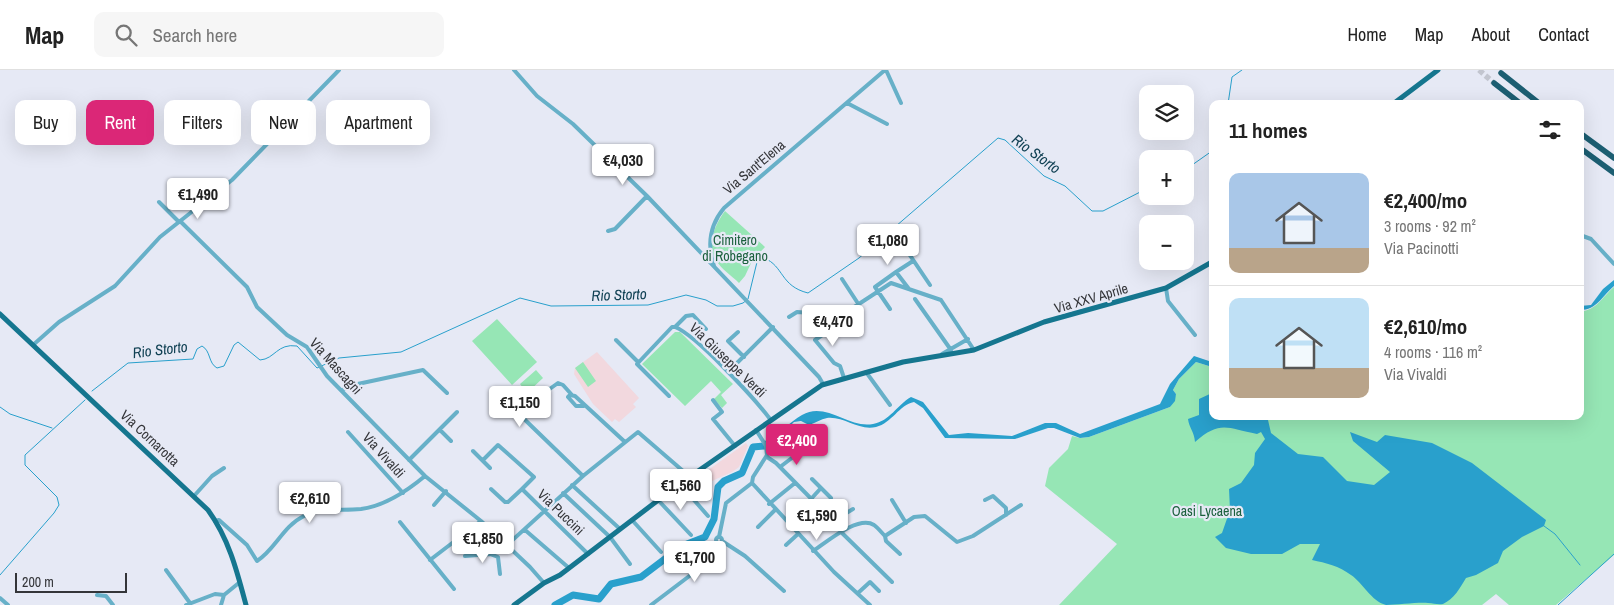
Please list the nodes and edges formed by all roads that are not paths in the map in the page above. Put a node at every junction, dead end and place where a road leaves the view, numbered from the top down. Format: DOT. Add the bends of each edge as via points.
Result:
graph roads {
  1 [pos="339,70"];
  2 [pos="514,70"];
  3 [pos="885,70"];
  4 [pos="1438,70"];
  5 [pos="1501,74"];
  6 [pos="1494,83"];
  7 [pos="1400,100"];
  8 [pos="1516,100"];
  9 [pos="1535,100"];
  10 [pos="847,103"];
  11 [pos="901,103"];
  12 [pos="887,124"];
  13 [pos="1584,136"];
  14 [pos="1584,151"];
  15 [pos="1614,158"];
  16 [pos="1614,173"];
  17 [pos="647,196"];
  18 [pos="159,202"];
  19 [pos="180,222"];
  20 [pos="608,231"];
  21 [pos="897,236"];
  22 [pos="1584,236"];
  23 [pos="913,261"];
  24 [pos="1209,264"];
  25 [pos="1614,264"];
  26 [pos="714,266"];
  27 [pos="896,272"];
  28 [pos="842,279"];
  29 [pos="930,285"];
  30 [pos="1166,288"];
  31 [pos="909,290"];
  32 [pos="877,291"];
  33 [pos="915,299"];
  34 [pos="859,304"];
  35 [pos="890,309"];
  36 [pos="0,314"];
  37 [pos="833,314"];
  38 [pos="789,317"];
  39 [pos="675,327"];
  40 [pos="773,328"];
  41 [pos="706,329"];
  42 [pos="738,332"];
  43 [pos="1195,335"];
  44 [pos="968,339"];
  45 [pos="616,340"];
  46 [pos="33,345"];
  47 [pos="951,350"];
  48 [pos="974,350"];
  49 [pos="937,356"];
  50 [pos="744,358"];
  51 [pos="638,362"];
  52 [pos="728,372"];
  53 [pos="866,372"];
  54 [pos="844,378"];
  55 [pos="823,384"];
  56 [pos="342,390"];
  57 [pos="447,393"];
  58 [pos="572,394"];
  59 [pos="669,396"];
  60 [pos="713,400"];
  61 [pos="890,405"];
  62 [pos="584,406"];
  63 [pos="457,412"];
  64 [pos="770,419"];
  65 [pos="440,430"];
  66 [pos="756,430"];
  67 [pos="348,432"];
  68 [pos="451,441"];
  69 [pos="625,442"];
  70 [pos="735,446"];
  71 [pos="473,451"];
  72 [pos="801,451"];
  73 [pos="767,457"];
  74 [pos="409,460"];
  75 [pos="483,460"];
  76 [pos="780,467"];
  77 [pos="224,468"];
  78 [pos="490,468"];
  79 [pos="425,476"];
  80 [pos="583,476"];
  81 [pos="690,477"];
  82 [pos="812,479"];
  83 [pos="795,483"];
  84 [pos="680,484"];
  85 [pos="752,484"];
  86 [pos="572,486"];
  87 [pos="821,488"];
  88 [pos="491,489"];
  89 [pos="522,489"];
  90 [pos="446,491"];
  91 [pos="404,493"];
  92 [pos="563,493"];
  93 [pos="194,496"];
  94 [pos="831,498"];
  95 [pos="811,499"];
  96 [pos="658,500"];
  97 [pos="892,500"];
  98 [pos="984,500"];
  99 [pos="769,504"];
  100 [pos="434,505"];
  101 [pos="1020,505"];
  102 [pos="853,508"];
  103 [pos="776,510"];
  104 [pos="544,511"];
  105 [pos="1006,515"];
  106 [pos="708,516"];
  107 [pos="215,520"];
  108 [pos="632,520"];
  109 [pos="481,521"];
  110 [pos="400,522"];
  111 [pos="834,522"];
  112 [pos="906,523"];
  113 [pos="758,527"];
  114 [pos="620,529"];
  115 [pos="830,529"];
  116 [pos="525,530"];
  117 [pos="842,531"];
  118 [pos="798,534"];
  119 [pos="691,535"];
  120 [pos="886,536"];
  121 [pos="610,537"];
  122 [pos="720,540"];
  123 [pos="507,545"];
  124 [pos="786,546"];
  125 [pos="813,551"];
  126 [pos="661,552"];
  127 [pos="588,554"];
  128 [pos="900,554"];
  129 [pos="465,556"];
  130 [pos="430,560"];
  131 [pos="630,564"];
  132 [pos="569,568"];
  133 [pos="166,570"];
  134 [pos="500,574"];
  135 [pos="240,582"];
  136 [pos="892,582"];
  137 [pos="544,583"];
  138 [pos="454,589"];
  139 [pos="784,591"];
  140 [pos="879,591"];
  141 [pos="858,594"];
  142 [pos="98,595"];
  143 [pos="224,595"];
  144 [pos="0,598"];
  145 [pos="188,604"];
  146 [pos="8,605"];
  147 [pos="113,605"];
  148 [pos="221,605"];
  149 [pos="246,605"];
  150 [pos="514,605"];
  151 [pos="650,605"];
  152 [pos="870,605"];
  1 -- 19 [label="street" via="232,180"];
  2 -- 17 [label="street" via="536,96 573,124"];
  3 -- 10 [label="street, Via Sant'Elena"];
  3 -- 11 [label="street, Via Sant'Elena"];
  4 -- 7 [label="main road"];
  5 -- 9 [label="highway"];
  6 -- 8 [label="highway"];
  10 -- 12 [label="street"];
  10 -- 26 [label="street, Via Sant'Elena" via="720,212 710,233"];
  13 -- 15 [label="highway"];
  14 -- 16 [label="highway"];
  17 -- 20 [label="street" via="615,229"];
  17 -- 26 [label="street"];
  18 -- 19 [label="street, Via Mascagni"];
  19 -- 46 [label="street" via="160,237 112,289 59,322"];
  19 -- 56 [label="street, Via Mascagni" via="247,287 257,307 287,335 307,347 320,367"];
  21 -- 23 [label="street"];
  22 -- 25 [label="street" via="1591,239"];
  23 -- 27 [label="street"];
  23 -- 29 [label="street"];
  24 -- 30 [label="main road, Via XXV Aprile"];
  26 -- 40 [label="street"];
  27 -- 31 [label="street"];
  27 -- 32 [label="street" via="875,287"];
  28 -- 34 [label="street"];
  30 -- 43 [label="street" via="1168,301"];
  30 -- 48 [label="main road, Via XXV Aprile" via="1044,322"];
  31 -- 32 [label="street" via="891,283"];
  31 -- 44 [label="street" via="940,300"];
  32 -- 34 [label="street"];
  32 -- 35 [label="street"];
  33 -- 47 [label="street"];
  34 -- 37 [label="street" via="842,315"];
  36 -- 46 [label="main road, Via Cornarotta"];
  37 -- 38 [label="street" via="797,312"];
  37 -- 54 [label="street" via="831,329 815,340 840,366"];
  39 -- 41 [label="street" via="686,316 693,315"];
  39 -- 51 [label="street, Via Giuseppe Verdi"];
  39 -- 52 [label="street, Via Giuseppe Verdi"];
  40 -- 50 [label="street"];
  40 -- 55 [label="street"];
  42 -- 50 [label="street" via="728,341"];
  44 -- 47 [label="street"];
  44 -- 48 [label="street"];
  45 -- 51 [label="street"];
  46 -- 93 [label="main road, Via Cornarotta"];
  47 -- 49 [label="street"];
  48 -- 49 [label="main road, Via XXV Aprile"];
  49 -- 53 [label="main road, Via XXV Aprile"];
  50 -- 52 [label="street"];
  51 -- 59 [label="street"];
  52 -- 64 [label="street, Via Giuseppe Verdi"];
  53 -- 54 [label="main road, Via XXV Aprile"];
  53 -- 61 [label="street"];
  54 -- 55 [label="main road, Via XXV Aprile"];
  55 -- 64 [label="main road, Via XXV Aprile"];
  56 -- 57 [label="street" via="424,370"];
  56 -- 74 [label="street, Via Mascagni"];
  58 -- 62 [label="street"];
  58 -- 62 [label="street" via="568,400 576,406"];
  58 -- 80 [label="street" via="558,383 520,409 519,413"];
  60 -- 70 [label="street" via="722,412 714,419"];
  62 -- 69 [label="street"];
  63 -- 65 [label="street"];
  64 -- 66 [label="main road, Via XXV Aprile"];
  65 -- 68 [label="street"];
  65 -- 74 [label="street"];
  66 -- 70 [label="main road, Via XXV Aprile"];
  66 -- 73 [label="street" via="765,444"];
  67 -- 91 [label="street, Via Vivaldi"];
  69 -- 80 [label="street"];
  69 -- 81 [label="street" via="638,432"];
  70 -- 81 [label="main road, Via XXV Aprile"];
  71 -- 75 [label="street"];
  72 -- 76 [label="street"];
  73 -- 76 [label="street"];
  73 -- 85 [label="street"];
  74 -- 79 [label="street, Via Mascagni"];
  75 -- 78 [label="street"];
  75 -- 89 [label="street, Via Puccini" via="498,445 534,477"];
  76 -- 83 [label="street"];
  77 -- 93 [label="street"];
  79 -- 90 [label="street, Via Mascagni"];
  79 -- 91 [label="street, Via Vivaldi"];
  80 -- 86 [label="street"];
  81 -- 84 [label="main road, Via XXV Aprile"];
  82 -- 87 [label="street"];
  83 -- 95 [label="street"];
  83 -- 99 [label="street"];
  84 -- 96 [label="main road, Via XXV Aprile"];
  84 -- 106 [label="street"];
  85 -- 99 [label="street"];
  85 -- 122 [label="street" via="726,502"];
  86 -- 92 [label="street"];
  86 -- 114 [label="street"];
  87 -- 94 [label="street"];
  87 -- 95 [label="street"];
  88 -- 89 [label="street" via="508,502"];
  89 -- 104 [label="street, Via Puccini"];
  90 -- 100 [label="street"];
  90 -- 109 [label="street, Via Mascagni"];
  91 -- 107 [label="street, Via Vivaldi" via="374,506 325,509 302,517 255,561 246,545 227,525"];
  92 -- 104 [label="street"];
  92 -- 121 [label="street"];
  93 -- 107 [label="main road, Via Cornarotta"];
  95 -- 111 [label="street"];
  96 -- 108 [label="main road, Via XXV Aprile"];
  96 -- 119 [label="street"];
  97 -- 112 [label="street"];
  98 -- 105 [label="street" via="994,496 1006,508"];
  99 -- 103 [label="street"];
  101 -- 105 [label="street"];
  102 -- 111 [label="street"];
  103 -- 113 [label="street"];
  103 -- 118 [label="street"];
  104 -- 116 [label="street"];
  104 -- 127 [label="street, Via Puccini"];
  105 -- 112 [label="street" via="957,542 925,516"];
  107 -- 135 [label="main road, Via Cornarotta" via="232,552"];
  108 -- 114 [label="main road, Via XXV Aprile"];
  108 -- 126 [label="street"];
  109 -- 123 [label="street, Via Mascagni"];
  109 -- 130 [label="street"];
  110 -- 130 [label="street"];
  111 -- 115 [label="street"];
  111 -- 117 [label="street"];
  112 -- 120 [label="street"];
  114 -- 121 [label="main road, Via XXV Aprile"];
  116 -- 123 [label="street"];
  116 -- 132 [label="street"];
  117 -- 120 [label="street" via="862,522 873,524"];
  117 -- 125 [label="street"];
  117 -- 136 [label="street"];
  118 -- 124 [label="street"];
  118 -- 125 [label="street"];
  120 -- 128 [label="street" via="886,541"];
  121 -- 127 [label="main road, Via XXV Aprile"];
  121 -- 131 [label="street"];
  122 -- 139 [label="street" via="745,556"];
  122 -- 151 [label="street" via="696,571"];
  123 -- 137 [label="street, Via Mascagni"];
  125 -- 141 [label="street"];
  127 -- 132 [label="main road, Via XXV Aprile"];
  129 -- 134 [label="street" via="498,556"];
  130 -- 138 [label="street"];
  132 -- 137 [label="main road, Via XXV Aprile"];
  133 -- 145 [label="street"];
  135 -- 143 [label="street"];
  135 -- 149 [label="main road, Via Cornarotta"];
  137 -- 150 [label="main road, Via XXV Aprile"];
  140 -- 141 [label="street" via="870,582"];
  141 -- 152 [label="street"];
  142 -- 147 [label="street" via="106,596"];
  143 -- 145 [label="street" via="215,594"];
  143 -- 148 [label="street"];
  144 -- 146 [label="street"];
}
